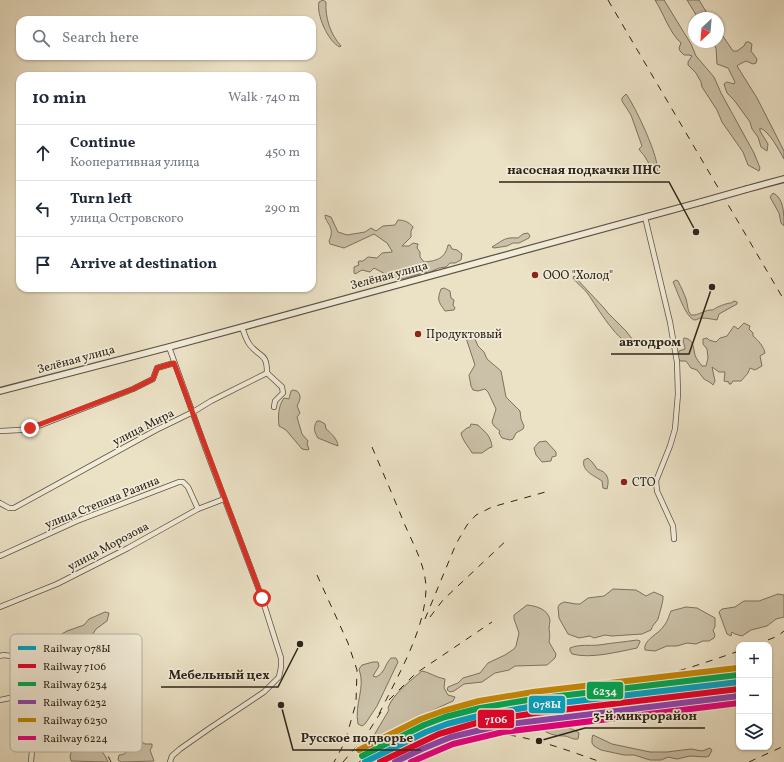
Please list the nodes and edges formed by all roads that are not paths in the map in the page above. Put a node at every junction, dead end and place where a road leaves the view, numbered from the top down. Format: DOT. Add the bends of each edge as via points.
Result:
graph roads {
  1 [pos="784,179"];
  2 [pos="645,217"];
  3 [pos="242,327"];
  4 [pos="170,347"];
  5 [pos="174,363"];
  6 [pos="268,373"];
  7 [pos="0,390"];
  8 [pos="274,407"];
  9 [pos="193,412"];
  10 [pos="0,431"];
  11 [pos="224,499"];
  12 [pos="0,503"];
  13 [pos="198,509"];
  14 [pos="674,539"];
  15 [pos="0,556"];
  16 [pos="0,607"];
  17 [pos="0,656"];
  18 [pos="10,656"];
  19 [pos="10,698"];
  20 [pos="0,700"];
  21 [pos="32,752"];
  22 [pos="31,762"];
  23 [pos="170,762"];
  1 -- 2 [label="street, Зелёная улица, bridge"];
  2 -- 3 [label="street, Зелёная улица"];
  2 -- 14 [label="street" via="677,362 675,428 656,481 657,491 673,526"];
  3 -- 4 [label="street, Зелёная улица"];
  3 -- 6 [label="street" via="250,346 264,357"];
  4 -- 5 [label="street"];
  4 -- 7 [label="street, Зелёная улица"];
  5 -- 9 [label="street"];
  5 -- 10 [label="street" via="157,368 153,379 133,389 42,425"];
  6 -- 8 [label="street" via="282,387 284,393 275,401"];
  6 -- 9 [label="street, улица Мира" via="211,400"];
  9 -- 11 [label="street"];
  9 -- 12 [label="street, улица Мира" via="14,508"];
  11 -- 13 [label="street, улица Морозова"];
  11 -- 23 [label="street" via="262,598 281,658 279,677 264,692 180,749 172,756"];
  13 -- 15 [label="street, улица Степана Разина" via="188,488 183,482 179,482 77,521"];
  13 -- 16 [label="street, улица Морозова" via="57,584"];
  17 -- 18 [label="street"];
  19 -- 20 [label="street"];
  21 -- 22 [label="street"];
}
